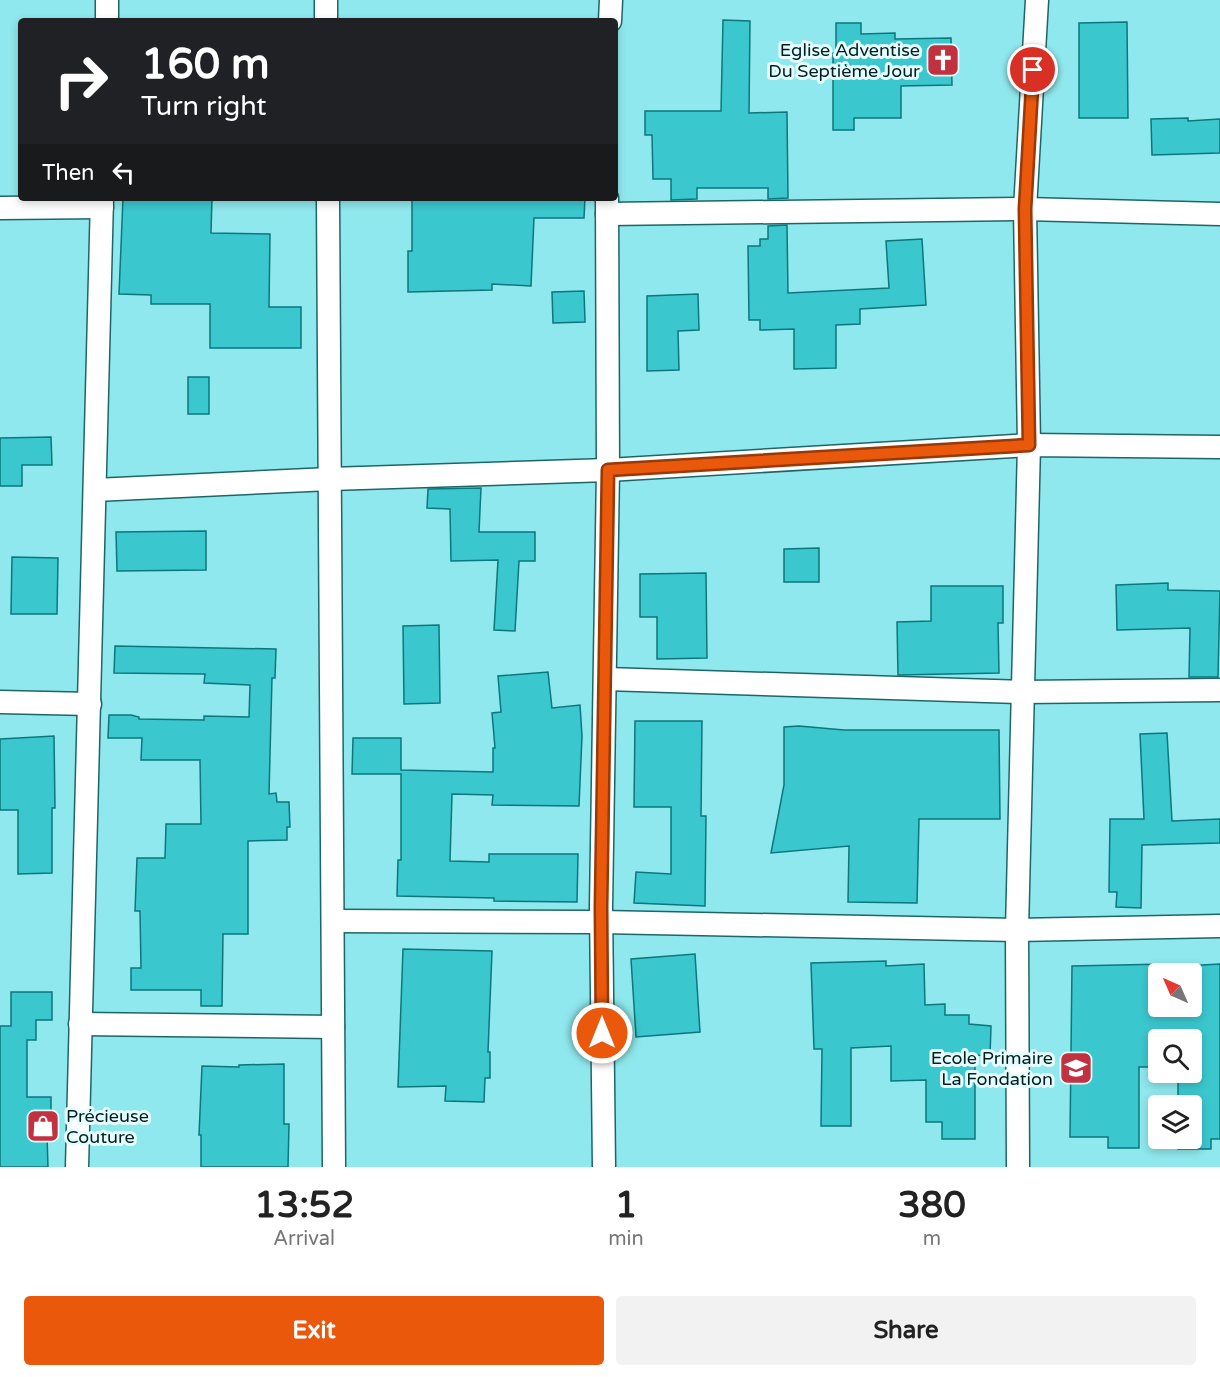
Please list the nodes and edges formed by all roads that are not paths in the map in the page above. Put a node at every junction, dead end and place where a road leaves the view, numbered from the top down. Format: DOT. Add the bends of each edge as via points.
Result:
graph roads {
  1 [pos="107,0"];
  2 [pos="326,0"];
  3 [pos="611,0"];
  4 [pos="1037,0"];
  5 [pos="107,18"];
  6 [pos="326,18"];
  7 [pos="610,18"];
  8 [pos="328,201"];
  9 [pos="102,202"];
  10 [pos="607,206"];
  11 [pos="0,208"];
  12 [pos="1025,209"];
  13 [pos="1220,214"];
  14 [pos="1029,445"];
  15 [pos="1220,447"];
  16 [pos="608,470"];
  17 [pos="330,479"];
  18 [pos="95,490"];
  19 [pos="606,679"];
  20 [pos="1220,690"];
  21 [pos="1022,692"];
  22 [pos="0,702"];
  23 [pos="90,704"];
  24 [pos="333,921"];
  25 [pos="601,922"];
  26 [pos="1220,926"];
  27 [pos="1017,930"];
  28 [pos="80,1024"];
  29 [pos="333,1027"];
  30 [pos="77,1167"];
  31 [pos="334,1167"];
  32 [pos="604,1167"];
  33 [pos="1018,1167"];
  1 -- 5 [label="street"];
  2 -- 6 [label="street"];
  3 -- 7 [label="street"];
  4 -- 12 [label="street"];
  8 -- 17 [label="street"];
  9 -- 11 [label="street"];
  9 -- 18 [label="street"];
  10 -- 12 [label="street"];
  10 -- 16 [label="street"];
  12 -- 13 [label="street"];
  12 -- 14 [label="street"];
  14 -- 15 [label="street"];
  14 -- 16 [label="street"];
  14 -- 21 [label="street"];
  16 -- 17 [label="street"];
  16 -- 19 [label="street"];
  17 -- 18 [label="street"];
  17 -- 24 [label="street"];
  18 -- 23 [label="street"];
  19 -- 21 [label="street"];
  19 -- 25 [label="street"];
  20 -- 21 [label="street"];
  21 -- 27 [label="street"];
  22 -- 23 [label="street"];
  23 -- 28 [label="street"];
  24 -- 25 [label="street"];
  24 -- 29 [label="street"];
  25 -- 27 [label="street"];
  25 -- 32 [label="street"];
  26 -- 27 [label="street"];
  27 -- 33 [label="street"];
  28 -- 29 [label="street"];
  28 -- 30 [label="street"];
  29 -- 31 [label="street"];
}
